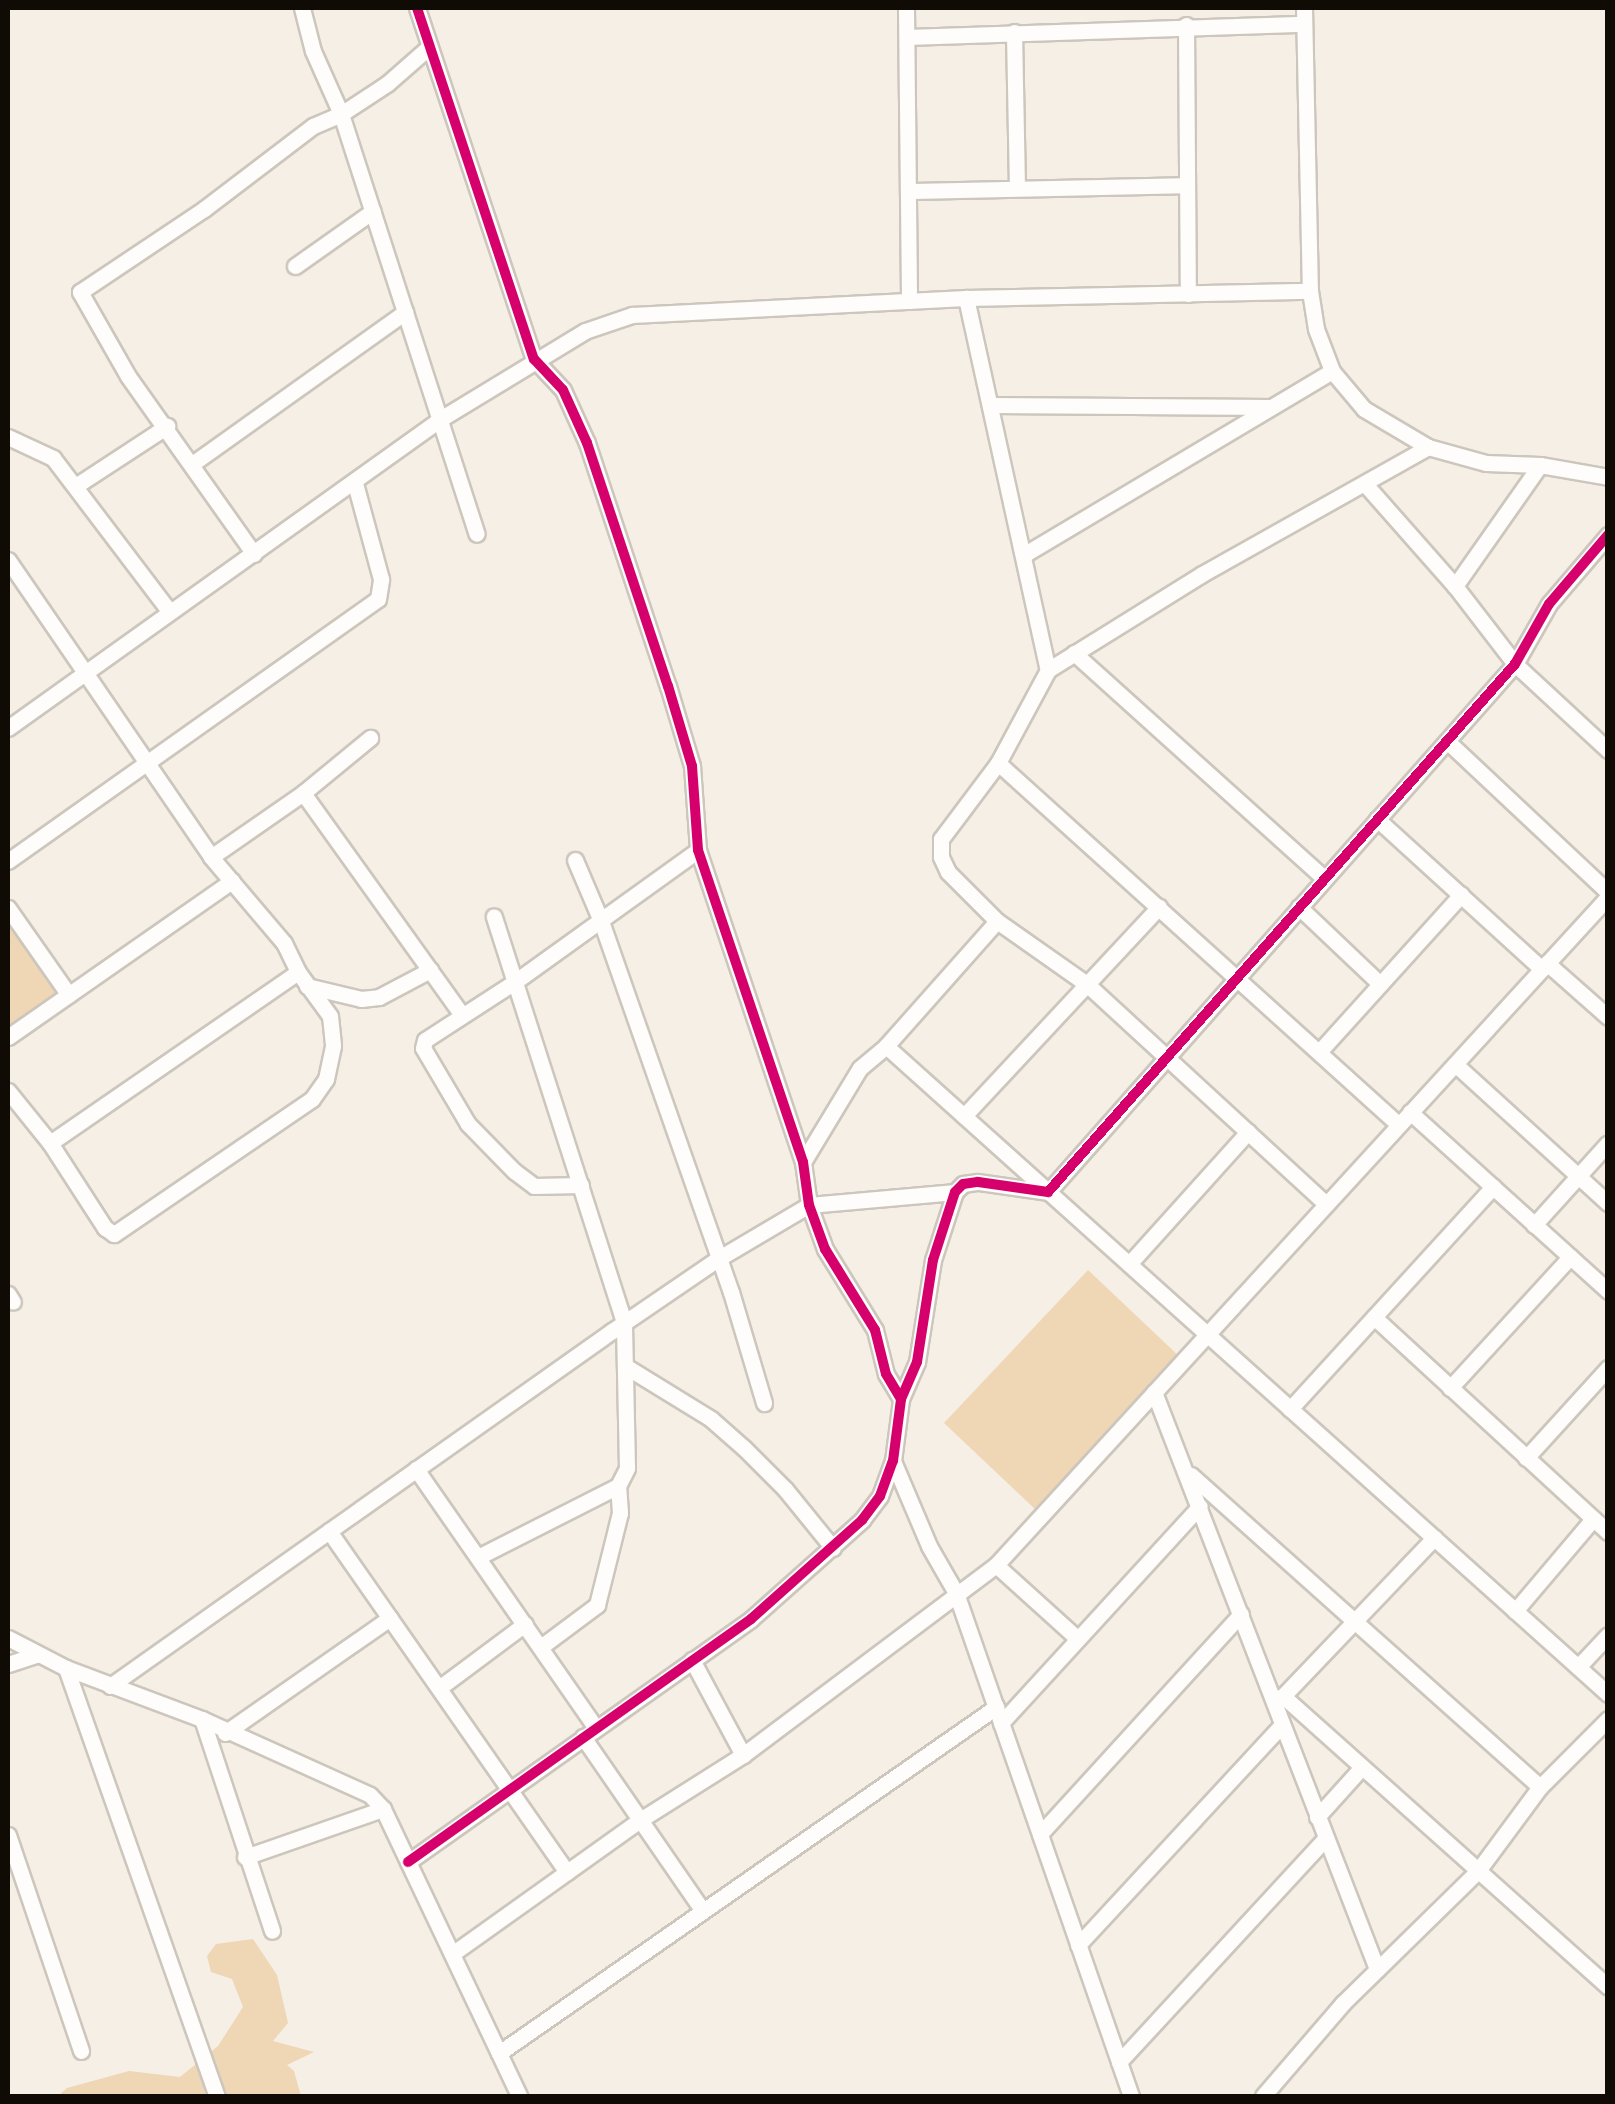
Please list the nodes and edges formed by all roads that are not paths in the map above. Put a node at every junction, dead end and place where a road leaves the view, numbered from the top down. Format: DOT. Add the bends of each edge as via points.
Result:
graph roads {
  1 [pos="302,8"];
  2 [pos="417,8"];
  3 [pos="906,8"];
  4 [pos="1304,16"];
  5 [pos="1186,25"];
  6 [pos="1014,32"];
  7 [pos="907,37"];
  8 [pos="430,46"];
  9 [pos="342,114"];
  10 [pos="1187,185"];
  11 [pos="1017,186"];
  12 [pos="908,191"];
  13 [pos="373,211"];
  14 [pos="295,266"];
  15 [pos="1310,291"];
  16 [pos="1188,294"];
  17 [pos="966,298"];
  18 [pos="910,301"];
  19 [pos="405,312"];
  20 [pos="534,359"];
  21 [pos="1332,371"];
  22 [pos="990,406"];
  23 [pos="1273,407"];
  24 [pos="442,418"];
  25 [pos="166,426"];
  26 [pos="8,437"];
  27 [pos="1428,447"];
  28 [pos="192,464"];
  29 [pos="1540,465"];
  30 [pos="1608,476"];
  31 [pos="355,483"];
  32 [pos="1366,484"];
  33 [pos="78,485"];
  34 [pos="477,534"];
  35 [pos="1608,535"];
  36 [pos="254,554"];
  37 [pos="1025,554"];
  38 [pos="8,560"];
  39 [pos="1455,586"];
  40 [pos="170,612"];
  41 [pos="1074,652"];
  42 [pos="1516,664"];
  43 [pos="1048,670"];
  44 [pos="87,674"];
  45 [pos="8,728"];
  46 [pos="370,738"];
  47 [pos="1447,740"];
  48 [pos="1608,750"];
  49 [pos="998,763"];
  50 [pos="146,765"];
  51 [pos="303,794"];
  52 [pos="1377,819"];
  53 [pos="698,850"];
  54 [pos="211,856"];
  55 [pos="575,860"];
  56 [pos="8,861"];
  57 [pos="1324,878"];
  58 [pos="232,881"];
  59 [pos="1461,895"];
  60 [pos="1608,895"];
  61 [pos="1159,906"];
  62 [pos="1298,907"];
  63 [pos="8,908"];
  64 [pos="494,916"];
  65 [pos="601,921"];
  66 [pos="997,921"];
  67 [pos="1544,966"];
  68 [pos="430,970"];
  69 [pos="1236,977"];
  70 [pos="303,979"];
  71 [pos="516,981"];
  72 [pos="1380,984"];
  73 [pos="1088,985"];
  74 [pos="69,994"];
  75 [pos="462,1015"];
  76 [pos="1608,1017"];
  77 [pos="8,1037"];
  78 [pos="886,1046"];
  79 [pos="1319,1052"];
  80 [pos="1165,1056"];
  81 [pos="1454,1064"];
  82 [pos="8,1091"];
  83 [pos="1410,1112"];
  84 [pos="964,1116"];
  85 [pos="1399,1125"];
  86 [pos="1248,1132"];
  87 [pos="50,1143"];
  88 [pos="1608,1143"];
  89 [pos="803,1162"];
  90 [pos="1578,1176"];
  91 [pos="580,1185"];
  92 [pos="1493,1187"];
  93 [pos="955,1192"];
  94 [pos="1048,1192"];
  95 [pos="1608,1203"];
  96 [pos="1326,1204"];
  97 [pos="809,1205"];
  98 [pos="1534,1225"];
  99 [pos="1570,1257"];
  100 [pos="716,1260"];
  101 [pos="1129,1264"];
  102 [pos="1608,1292"];
  103 [pos="1374,1318"];
  104 [pos="624,1322"];
  105 [pos="1207,1334"];
  106 [pos="625,1366"];
  107 [pos="1608,1368"];
  108 [pos="1450,1388"];
  109 [pos="1154,1392"];
  110 [pos="901,1398"];
  111 [pos="764,1403"];
  112 [pos="1290,1408"];
  113 [pos="1526,1458"];
  114 [pos="893,1461"];
  115 [pos="416,1469"];
  116 [pos="1188,1472"];
  117 [pos="618,1486"];
  118 [pos="1200,1506"];
  119 [pos="1603,1526"];
  120 [pos="329,1531"];
  121 [pos="1434,1538"];
  122 [pos="833,1548"];
  123 [pos="478,1557"];
  124 [pos="996,1565"];
  125 [pos="956,1593"];
  126 [pos="1515,1611"];
  127 [pos="1241,1614"];
  128 [pos="390,1618"];
  129 [pos="1354,1622"];
  130 [pos="525,1624"];
  131 [pos="1608,1635"];
  132 [pos="8,1638"];
  133 [pos="1078,1639"];
  134 [pos="542,1646"];
  135 [pos="38,1654"];
  136 [pos="692,1660"];
  137 [pos="8,1664"];
  138 [pos="1578,1667"];
  139 [pos="66,1668"];
  140 [pos="110,1686"];
  141 [pos="438,1688"];
  142 [pos="1608,1694"];
  143 [pos="1278,1698"];
  144 [pos="999,1715"];
  145 [pos="202,1719"];
  146 [pos="1608,1720"];
  147 [pos="1282,1724"];
  148 [pos="590,1732"];
  149 [pos="226,1733"];
  150 [pos="743,1755"];
  151 [pos="1362,1767"];
  152 [pos="1540,1787"];
  153 [pos="509,1790"];
  154 [pos="383,1809"];
  155 [pos="1317,1817"];
  156 [pos="640,1820"];
  157 [pos="1040,1834"];
  158 [pos="8,1835"];
  159 [pos="1325,1839"];
  160 [pos="246,1856"];
  161 [pos="408,1862"];
  162 [pos="567,1872"];
  163 [pos="1476,1872"];
  164 [pos="703,1911"];
  165 [pos="272,1931"];
  166 [pos="1078,1945"];
  167 [pos="452,1954"];
  168 [pos="1377,1969"];
  169 [pos="1608,1987"];
  170 [pos="81,2051"];
  171 [pos="499,2053"];
  172 [pos="1118,2062"];
  173 [pos="217,2096"];
  174 [pos="520,2096"];
  175 [pos="1130,2096"];
  176 [pos="1263,2096"];
  1 -- 9 [label="street"];
  2 -- 8 [label="street"];
  3 -- 7 [label="street"];
  4 -- 5 [label="street"];
  4 -- 15 [label="street"];
  5 -- 6 [label="street"];
  5 -- 10 [label="street"];
  6 -- 7 [label="street"];
  6 -- 11 [label="street"];
  7 -- 12 [label="street"];
  8 -- 9 [label="street"];
  8 -- 20 [label="street"];
  9 -- 13 [label="street"];
  9 -- 25 [label="street" via="313,126 80,292"];
  10 -- 11 [label="street"];
  10 -- 16 [label="street"];
  11 -- 12 [label="street"];
  12 -- 18 [label="street"];
  13 -- 14 [label="street"];
  13 -- 19 [label="street"];
  15 -- 16 [label="street"];
  15 -- 21 [label="street"];
  16 -- 17 [label="street"];
  17 -- 18 [label="street"];
  17 -- 22 [label="street"];
  18 -- 20 [label="street" via="632,315 584,331"];
  19 -- 24 [label="street"];
  19 -- 28 [label="street"];
  20 -- 24 [label="street"];
  20 -- 53 [label="street" via="563,390 594,462 692,766"];
  21 -- 23 [label="street"];
  21 -- 27 [label="street" via="1364,409"];
  22 -- 23 [label="street"];
  22 -- 37 [label="street"];
  23 -- 37 [label="street"];
  24 -- 31 [label="street"];
  24 -- 34 [label="street"];
  25 -- 28 [label="street"];
  25 -- 33 [label="street"];
  26 -- 33 [label="street" via="53,458"];
  27 -- 29 [label="street" via="1486,463"];
  27 -- 32 [label="street"];
  28 -- 36 [label="street"];
  29 -- 30 [label="street"];
  29 -- 39 [label="street"];
  31 -- 36 [label="street"];
  31 -- 50 [label="street" via="382,579 378,599"];
  32 -- 39 [label="street"];
  32 -- 41 [label="street"];
  33 -- 40 [label="street"];
  35 -- 42 [label="street" via="1549,604"];
  36 -- 40 [label="street"];
  37 -- 43 [label="street"];
  38 -- 44 [label="street"];
  39 -- 42 [label="street"];
  40 -- 44 [label="street"];
  41 -- 43 [label="street"];
  41 -- 57 [label="street"];
  42 -- 47 [label="street"];
  42 -- 48 [label="street"];
  43 -- 49 [label="street"];
  44 -- 45 [label="street"];
  44 -- 50 [label="street"];
  46 -- 51 [label="street"];
  47 -- 52 [label="street"];
  47 -- 60 [label="street"];
  49 -- 61 [label="street"];
  49 -- 66 [label="street" via="941,839 948,872"];
  50 -- 54 [label="street"];
  50 -- 56 [label="street"];
  51 -- 54 [label="street"];
  51 -- 68 [label="street"];
  52 -- 57 [label="street"];
  52 -- 59 [label="street"];
  53 -- 65 [label="street"];
  53 -- 89 [label="street"];
  54 -- 58 [label="street"];
  55 -- 65 [label="street"];
  57 -- 62 [label="street"];
  58 -- 70 [label="street" via="284,943"];
  58 -- 74 [label="street"];
  59 -- 67 [label="street"];
  59 -- 72 [label="street"];
  60 -- 67 [label="street"];
  61 -- 69 [label="street"];
  61 -- 73 [label="street"];
  62 -- 69 [label="street"];
  62 -- 72 [label="street"];
  63 -- 74 [label="street"];
  64 -- 71 [label="street"];
  65 -- 71 [label="street"];
  65 -- 100 [label="street"];
  66 -- 73 [label="street"];
  66 -- 78 [label="street"];
  67 -- 76 [label="street"];
  67 -- 81 [label="street"];
  68 -- 70 [label="street" via="379,997 361,999"];
  68 -- 75 [label="street"];
  69 -- 79 [label="street"];
  69 -- 80 [label="street"];
  70 -- 87 [label="street"];
  70 -- 87 [label="street" via="330,1016 333,1046 326,1079 312,1099 125,1229 114,1234 105,1228"];
  71 -- 75 [label="street"];
  71 -- 91 [label="street"];
  72 -- 79 [label="street"];
  73 -- 80 [label="street"];
  73 -- 84 [label="street"];
  74 -- 77 [label="street"];
  75 -- 91 [label="street" via="422,1048 468,1124 534,1186"];
  78 -- 84 [label="street"];
  78 -- 89 [label="street" via="848,1084"];
  79 -- 85 [label="street"];
  80 -- 86 [label="street"];
  80 -- 94 [label="street"];
  81 -- 83 [label="street"];
  81 -- 90 [label="street"];
  82 -- 87 [label="street"];
  83 -- 85 [label="street"];
  83 -- 92 [label="street"];
  84 -- 94 [label="street"];
  85 -- 96 [label="street"];
  86 -- 96 [label="street"];
  86 -- 101 [label="street"];
  88 -- 90 [label="street"];
  89 -- 97 [label="street"];
  90 -- 95 [label="street"];
  90 -- 98 [label="street"];
  91 -- 104 [label="street"];
  92 -- 98 [label="street"];
  92 -- 103 [label="street"];
  93 -- 94 [label="street" via="978,1182"];
  93 -- 97 [label="street"];
  93 -- 110 [label="street" via="933,1260 918,1362"];
  94 -- 101 [label="street"];
  96 -- 105 [label="street"];
  97 -- 100 [label="street"];
  97 -- 110 [label="street" via="825,1249 876,1330 886,1374"];
  98 -- 99 [label="street"];
  99 -- 102 [label="street"];
  99 -- 108 [label="street"];
  100 -- 104 [label="street"];
  100 -- 111 [label="street"];
  101 -- 105 [label="street"];
  103 -- 108 [label="street"];
  103 -- 112 [label="street"];
  104 -- 106 [label="street"];
  104 -- 115 [label="street"];
  105 -- 109 [label="street"];
  105 -- 112 [label="street"];
  106 -- 117 [label="street" via="627,1468"];
  106 -- 122 [label="street" via="722,1429 785,1488"];
  107 -- 113 [label="street"];
  108 -- 113 [label="street"];
  109 -- 116 [label="street"];
  109 -- 124 [label="street"];
  110 -- 114 [label="street"];
  112 -- 121 [label="street"];
  113 -- 119 [label="street"];
  114 -- 122 [label="street" via="880,1496"];
  114 -- 125 [label="street"];
  115 -- 120 [label="street"];
  115 -- 123 [label="street"];
  116 -- 118 [label="street"];
  116 -- 129 [label="street"];
  117 -- 123 [label="street"];
  117 -- 134 [label="street" via="620,1513 597,1604"];
  118 -- 127 [label="street"];
  118 -- 133 [label="street"];
  119 -- 126 [label="street"];
  120 -- 128 [label="street"];
  120 -- 140 [label="street"];
  121 -- 126 [label="street"];
  121 -- 129 [label="street"];
  122 -- 136 [label="street"];
  123 -- 130 [label="street"];
  124 -- 125 [label="street"];
  124 -- 133 [label="street"];
  125 -- 144 [label="street"];
  125 -- 150 [label="street"];
  126 -- 138 [label="street"];
  127 -- 143 [label="street"];
  127 -- 157 [label="street"];
  128 -- 141 [label="street"];
  128 -- 149 [label="street"];
  129 -- 143 [label="street"];
  129 -- 152 [label="street"];
  130 -- 134 [label="street"];
  130 -- 141 [label="street"];
  131 -- 138 [label="street"];
  132 -- 135 [label="street"];
  133 -- 144 [label="street"];
  134 -- 148 [label="street"];
  135 -- 137 [label="street"];
  135 -- 139 [label="street"];
  136 -- 148 [label="street"];
  136 -- 150 [label="street"];
  138 -- 142 [label="street"];
  139 -- 140 [label="street"];
  139 -- 173 [label="street"];
  140 -- 145 [label="street"];
  141 -- 153 [label="street"];
  143 -- 147 [label="street"];
  143 -- 151 [label="street"];
  144 -- 157 [label="street"];
  144 -- 164 [label="street"];
  145 -- 149 [label="street"];
  145 -- 160 [label="street"];
  146 -- 152 [label="street"];
  147 -- 155 [label="street"];
  147 -- 166 [label="street"];
  148 -- 153 [label="street"];
  148 -- 156 [label="street"];
  149 -- 154 [label="street" via="354,1786"];
  150 -- 156 [label="street"];
  151 -- 155 [label="street"];
  151 -- 163 [label="street"];
  152 -- 163 [label="street"];
  153 -- 161 [label="street"];
  153 -- 162 [label="street"];
  154 -- 160 [label="street"];
  154 -- 161 [label="street"];
  155 -- 159 [label="street"];
  156 -- 162 [label="street"];
  156 -- 164 [label="street"];
  157 -- 166 [label="street"];
  158 -- 170 [label="street"];
  159 -- 168 [label="street"];
  159 -- 172 [label="street"];
  160 -- 165 [label="street"];
  161 -- 167 [label="street"];
  162 -- 167 [label="street"];
  163 -- 168 [label="street"];
  163 -- 169 [label="street"];
  164 -- 171 [label="street"];
  166 -- 172 [label="street"];
  167 -- 171 [label="street"];
  168 -- 176 [label="street"];
  171 -- 174 [label="street"];
  172 -- 175 [label="street"];
}
